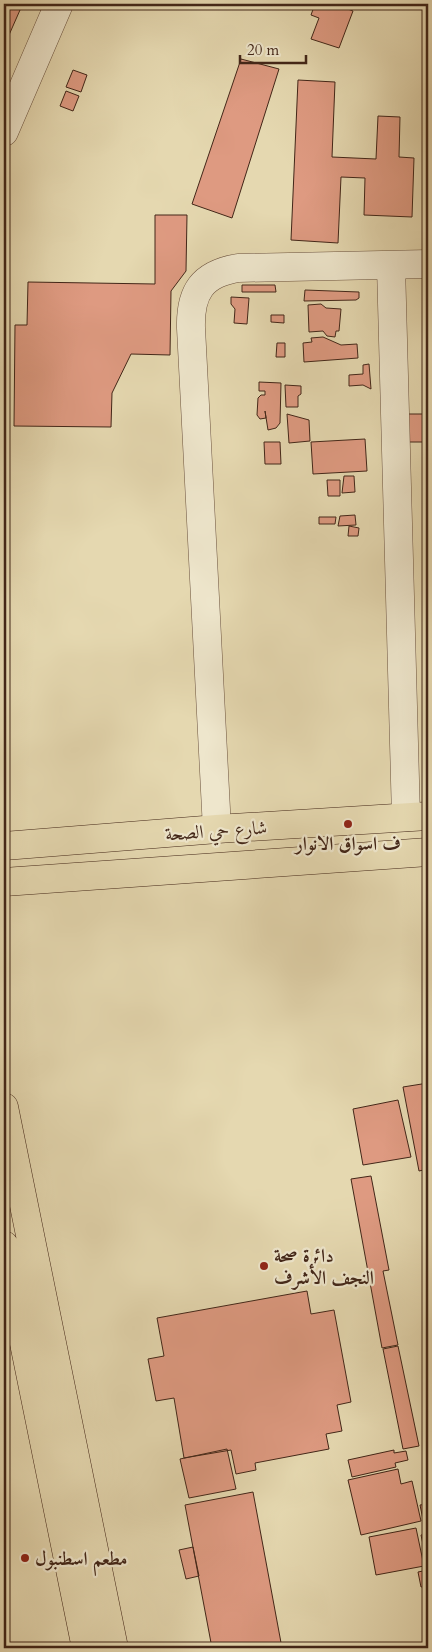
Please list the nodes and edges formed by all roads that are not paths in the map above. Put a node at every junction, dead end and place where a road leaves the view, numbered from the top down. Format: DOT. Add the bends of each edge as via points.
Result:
graph roads {
  1 [pos="59,4"];
  2 [pos="4,132"];
  3 [pos="428,264"];
  4 [pos="390,266"];
  5 [pos="417,817"];
  6 [pos="217,829"];
  7 [pos="4,846"];
  8 [pos="428,852"];
  9 [pos="4,882"];
  10 [pos="4,1107"];
  11 [pos="4,1245"];
  12 [pos="86,1648"];
  13 [pos="114,1648"];
  1 -- 2 [label="street"];
  3 -- 4 [label="street"];
  4 -- 5 [label="street"];
  4 -- 6 [label="street" via="238,268 220,271 206,280 195,294 190,311"];
  5 -- 6 [label="main road, شارع حي الصحة"];
  6 -- 7 [label="main road, شارع حي الصحة"];
  8 -- 9 [label="main road, شارع حي الصحة"];
  10 -- 13 [label="main road"];
  11 -- 12 [label="main road"];
}
